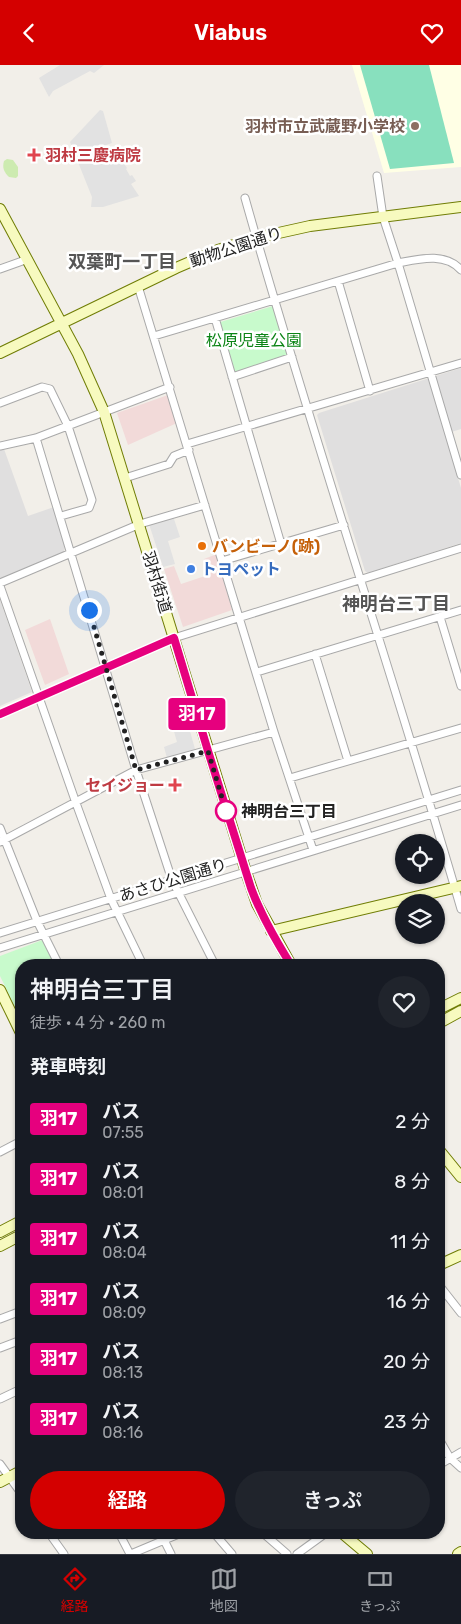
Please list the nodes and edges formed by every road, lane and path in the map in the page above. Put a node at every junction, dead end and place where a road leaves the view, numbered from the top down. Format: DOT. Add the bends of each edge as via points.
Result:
graph roads {
  1 [pos="377,176"];
  2 [pos="245,198"];
  3 [pos="461,207"];
  4 [pos="0,209"];
  5 [pos="383,217"];
  6 [pos="256,238"];
  7 [pos="28,259"];
  8 [pos="398,263"];
  9 [pos="460,268"];
  10 [pos="0,269"];
  11 [pos="338,281"];
  12 [pos="138,286"];
  13 [pos="275,300"];
  14 [pos="215,318"];
  15 [pos="62,323"];
  16 [pos="154,336"];
  17 [pos="0,353"];
  18 [pos="292,357"];
  19 [pos="461,363"];
  20 [pos="431,373"];
  21 [pos="232,377"];
  22 [pos="170,387"];
  23 [pos="370,391"];
  24 [pos="0,403"];
  25 [pos="308,409"];
  26 [pos="104,412"];
  27 [pos="68,426"];
  28 [pos="247,427"];
  29 [pos="36,438"];
  30 [pos="0,446"];
  31 [pos="188,447"];
  32 [pos="461,475"];
  33 [pos="125,478"];
  34 [pos="205,505"];
  35 [pos="61,516"];
  36 [pos="140,524"];
  37 [pos="344,525"];
  38 [pos="281,544"];
  39 [pos="461,548"];
  40 [pos="72,553"];
  41 [pos="222,561"];
  42 [pos="362,579"];
  43 [pos="0,584"];
  44 [pos="461,610"];
  45 [pos="440,617"];
  46 [pos="239,618"];
  47 [pos="378,635"];
  48 [pos="174,638"];
  49 [pos="315,654"];
  50 [pos="106,667"];
  51 [pos="257,672"];
  52 [pos="461,686"];
  53 [pos="38,697"];
  54 [pos="0,714"];
  55 [pos="461,728"];
  56 [pos="274,732"];
  57 [pos="411,743"];
  58 [pos="208,751"];
  59 [pos="348,761"];
  60 [pos="136,770"];
  61 [pos="290,778"];
  62 [pos="461,790"];
  63 [pos="428,800"];
  64 [pos="76,803"];
  65 [pos="461,805"];
  66 [pos="433,813"];
  67 [pos="0,828"];
  68 [pos="309,837"];
  69 [pos="2,841"];
  70 [pos="313,850"];
  71 [pos="242,859"];
  72 [pos="246,872"];
  73 [pos="172,880"];
  74 [pos="458,887"];
  75 [pos="178,893"];
  76 [pos="111,899"];
  77 [pos="461,909"];
  78 [pos="116,912"];
  79 [pos="37,921"];
  80 [pos="271,931"];
  81 [pos="0,933"];
  82 [pos="44,934"];
  83 [pos="0,948"];
  84 [pos="56,959"];
  85 [pos="140,959"];
  86 [pos="212,959"];
  87 [pos="287,959"];
  88 [pos="0,990"];
  89 [pos="461,999"];
  90 [pos="445,1006"];
  91 [pos="461,1011"];
  92 [pos="15,1019"];
  93 [pos="445,1020"];
  94 [pos="15,1144"];
  95 [pos="0,1152"];
  96 [pos="445,1157"];
  97 [pos="461,1177"];
  98 [pos="15,1224"];
  99 [pos="0,1232"];
  100 [pos="15,1238"];
  101 [pos="0,1246"];
  102 [pos="461,1255"];
  103 [pos="445,1262"];
  104 [pos="445,1293"];
  105 [pos="15,1313"];
  106 [pos="461,1313"];
  107 [pos="0,1319"];
  108 [pos="15,1343"];
  109 [pos="0,1348"];
  110 [pos="15,1392"];
  111 [pos="0,1399"];
  112 [pos="445,1449"];
  113 [pos="461,1452"];
  114 [pos="450,1458"];
  115 [pos="445,1461"];
  116 [pos="0,1464"];
  117 [pos="461,1468"];
  118 [pos="15,1474"];
  119 [pos="10,1477"];
  120 [pos="0,1482"];
  121 [pos="15,1484"];
  122 [pos="53,1539"];
  123 [pos="122,1539"];
  124 [pos="219,1539"];
  125 [pos="270,1539"];
  126 [pos="318,1539"];
  127 [pos="349,1539"];
  128 [pos="164,1540"];
  129 [pos="64,1554"];
  130 [pos="131,1554"];
  131 [pos="171,1554"];
  132 [pos="232,1554"];
  133 [pos="287,1554"];
  134 [pos="297,1554"];
  135 [pos="367,1554"];
  1 -- 5 [label="street"];
  2 -- 6 [label="street"];
  3 -- 5 [label="main road, 動物公園通り"];
  4 -- 7 [label="main road, 羽村街道"];
  5 -- 6 [label="main road, 動物公園通り" via="310,226"];
  5 -- 8 [label="street"];
  6 -- 12 [label="main road, 動物公園通り" via="218,250"];
  6 -- 13 [label="street"];
  7 -- 10 [label="street"];
  7 -- 15 [label="main road, 羽村街道"];
  8 -- 9 [label="street" via="428,257 443,259"];
  8 -- 11 [label="street"];
  8 -- 20 [label="street"];
  11 -- 13 [label="street"];
  11 -- 23 [label="street"];
  12 -- 15 [label="main road, 動物公園通り"];
  12 -- 16 [label="street"];
  13 -- 14 [label="street"];
  13 -- 18 [label="street"];
  14 -- 16 [label="street"];
  14 -- 21 [label="street"];
  15 -- 17 [label="main road, 動物公園通り"];
  15 -- 26 [label="main road, 羽村街道"];
  16 -- 22 [label="street"];
  18 -- 21 [label="street"];
  18 -- 25 [label="street"];
  19 -- 20 [label="street"];
  20 -- 23 [label="street"];
  20 -- 32 [label="street"];
  21 -- 28 [label="street"];
  22 -- 26 [label="street"];
  22 -- 31 [label="street"];
  23 -- 25 [label="street"];
  24 -- 27 [label="street" via="42,387 50,389"];
  25 -- 28 [label="street"];
  25 -- 37 [label="street"];
  26 -- 27 [label="street"];
  26 -- 33 [label="main road, 羽村街道"];
  27 -- 29 [label="street"];
  27 -- 35 [label="street" via="92,500 89,508"];
  28 -- 31 [label="street"];
  28 -- 38 [label="street"];
  29 -- 30 [label="street"];
  29 -- 35 [label="street"];
  31 -- 33 [label="street" via="174,456 169,464"];
  31 -- 34 [label="street"];
  33 -- 36 [label="main road, 羽村街道"];
  34 -- 36 [label="street"];
  34 -- 41 [label="street"];
  35 -- 40 [label="street"];
  36 -- 40 [label="street"];
  36 -- 48 [label="main road, 羽村街道"];
  37 -- 38 [label="street"];
  37 -- 42 [label="street"];
  38 -- 41 [label="street"];
  39 -- 42 [label="street"];
  40 -- 43 [label="street"];
  40 -- 50 [label="street"];
  41 -- 46 [label="street"];
  42 -- 46 [label="street"];
  42 -- 47 [label="street"];
  43 -- 53 [label="street"];
  44 -- 45 [label="street"];
  45 -- 47 [label="street"];
  45 -- 52 [label="street"];
  46 -- 48 [label="street"];
  46 -- 51 [label="street"];
  47 -- 49 [label="street"];
  47 -- 57 [label="street"];
  48 -- 50 [label="street"];
  48 -- 58 [label="main road, 羽村街道"];
  49 -- 51 [label="street"];
  49 -- 59 [label="street"];
  50 -- 53 [label="street"];
  50 -- 60 [label="street"];
  51 -- 56 [label="street"];
  53 -- 54 [label="street"];
  53 -- 64 [label="street"];
  55 -- 57 [label="street"];
  56 -- 58 [label="street"];
  56 -- 61 [label="street"];
  57 -- 59 [label="street"];
  57 -- 63 [label="street"];
  58 -- 60 [label="street"];
  58 -- 71 [label="main road, 羽村街道"];
  59 -- 61 [label="street"];
  60 -- 64 [label="street"];
  60 -- 73 [label="street"];
  61 -- 68 [label="street"];
  62 -- 63 [label="street, あさひ公園通り"];
  63 -- 66 [label="street"];
  63 -- 68 [label="street, あさひ公園通り"];
  64 -- 69 [label="street"];
  64 -- 76 [label="street"];
  65 -- 66 [label="street, あさひ公園通り"];
  66 -- 70 [label="street, あさひ公園通り"];
  66 -- 74 [label="street"];
  67 -- 69 [label="street"];
  68 -- 70 [label="street"];
  68 -- 71 [label="street, あさひ公園通り"];
  69 -- 79 [label="street"];
  70 -- 72 [label="street, あさひ公園通り"];
  71 -- 72 [label="main road, 羽村街道"];
  71 -- 73 [label="street, あさひ公園通り"];
  72 -- 75 [label="street, あさひ公園通り"];
  72 -- 80 [label="main road, 羽村街道"];
  73 -- 75 [label="street"];
  73 -- 76 [label="street, あさひ公園通り"];
  74 -- 77 [label="street"];
  74 -- 80 [label="main road"];
  75 -- 78 [label="street, あさひ公園通り"];
  75 -- 86 [label="street"];
  76 -- 78 [label="street"];
  76 -- 79 [label="street, あさひ公園通り"];
  78 -- 82 [label="street, あさひ公園通り"];
  78 -- 85 [label="street"];
  79 -- 81 [label="street, あさひ公園通り"];
  79 -- 82 [label="street"];
  80 -- 87 [label="main road, 羽村街道"];
  82 -- 83 [label="street, あさひ公園通り"];
  82 -- 84 [label="street"];
  88 -- 92 [label="main road"];
  89 -- 90 [label="main road"];
  91 -- 93 [label="main road"];
  94 -- 95 [label="street"];
  96 -- 97 [label="main road"];
  98 -- 99 [label="main road"];
  100 -- 101 [label="main road"];
  102 -- 103 [label="main road"];
  104 -- 106 [label="street"];
  105 -- 107 [label="street"];
  108 -- 109 [label="street"];
  110 -- 111 [label="street"];
  112 -- 114 [label="street"];
  113 -- 114 [label="street"];
  114 -- 115 [label="street"];
  114 -- 117 [label="street"];
  116 -- 119 [label="street"];
  118 -- 119 [label="main road"];
  119 -- 120 [label="main road"];
  119 -- 121 [label="street"];
  122 -- 129 [label="street"];
  123 -- 130 [label="street"];
  124 -- 132 [label="street"];
  125 -- 133 [label="street"];
  126 -- 134 [label="street"];
  127 -- 135 [label="main road"];
  128 -- 130 [label="street"];
  128 -- 131 [label="street"];
}
